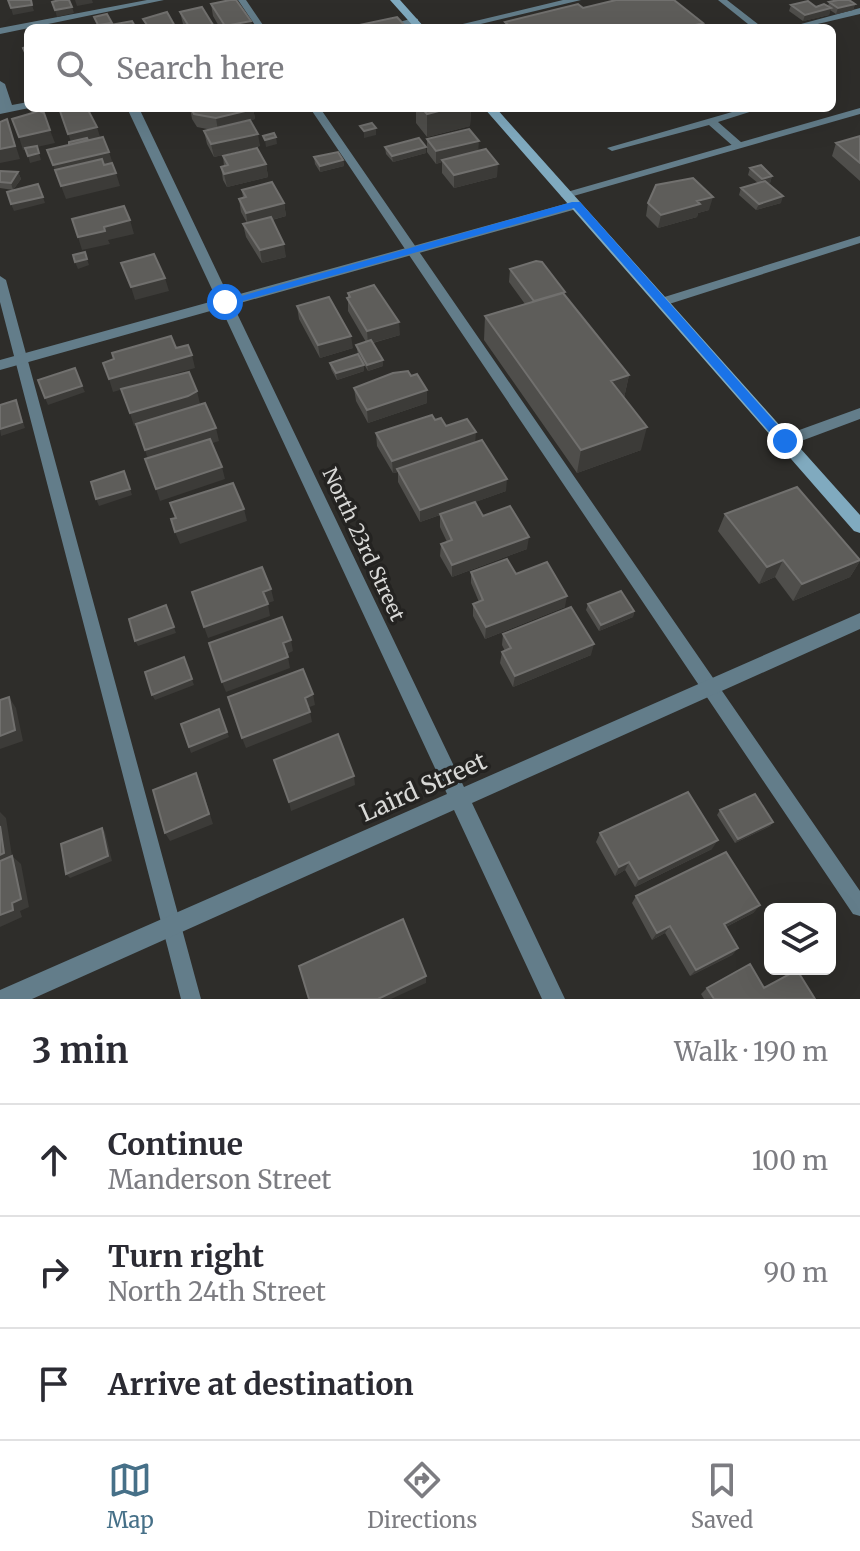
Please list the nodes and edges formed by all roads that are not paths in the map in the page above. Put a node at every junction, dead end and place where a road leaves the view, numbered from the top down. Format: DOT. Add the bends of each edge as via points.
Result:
graph roads {
  1 [pos="160,0"];
  2 [pos="242,0"];
  3 [pos="395,0"];
  4 [pos="576,0"];
  5 [pos="722,0"];
  6 [pos="860,11"];
  7 [pos="36,24"];
  8 [pos="258,24"];
  9 [pos="417,24"];
  10 [pos="469,24"];
  11 [pos="754,24"];
  12 [pos="805,24"];
  13 [pos="24,26"];
  14 [pos="0,31"];
  15 [pos="0,84"];
  16 [pos="24,106"];
  17 [pos="4,110"];
  18 [pos="860,111"];
  19 [pos="135,112"];
  20 [pos="318,112"];
  21 [pos="494,112"];
  22 [pos="743,112"];
  23 [pos="711,121"];
  24 [pos="738,145"];
  25 [pos="612,148"];
  26 [pos="571,199"];
  27 [pos="860,239"];
  28 [pos="412,251"];
  29 [pos="0,280"];
  30 [pos="225,302"];
  31 [pos="662,302"];
  32 [pos="21,359"];
  33 [pos="0,365"];
  34 [pos="860,413"];
  35 [pos="785,441"];
  36 [pos="860,526"];
  37 [pos="860,621"];
  38 [pos="710,687"];
  39 [pos="460,799"];
  40 [pos="860,907"];
  41 [pos="172,926"];
  42 [pos="6,999"];
  43 [pos="191,999"];
  44 [pos="554,999"];
  1 -- 7 [label="lane"];
  2 -- 8 [label="lane"];
  3 -- 9 [label="main road"];
  4 -- 10 [label="street"];
  5 -- 11 [label="lane"];
  6 -- 12 [label="lane"];
  13 -- 14 [label="lane"];
  15 -- 17 [label="street"];
  16 -- 17 [label="street"];
  18 -- 24 [label="street"];
  19 -- 30 [label="street, North 23rd Street"];
  20 -- 28 [label="lane"];
  21 -- 26 [label="main road"];
  22 -- 23 [label="lane"];
  23 -- 24 [label="lane"];
  23 -- 25 [label="lane"];
  24 -- 26 [label="street"];
  26 -- 28 [label="street"];
  26 -- 31 [label="main road"];
  27 -- 31 [label="lane"];
  28 -- 30 [label="street"];
  28 -- 38 [label="lane"];
  29 -- 32 [label="lane"];
  30 -- 32 [label="street"];
  30 -- 39 [label="street, North 23rd Street"];
  31 -- 35 [label="main road"];
  32 -- 33 [label="street"];
  32 -- 41 [label="lane"];
  34 -- 35 [label="street"];
  35 -- 36 [label="main road"];
  37 -- 38 [label="street, Laird Street"];
  38 -- 39 [label="street, Laird Street"];
  38 -- 40 [label="lane"];
  39 -- 41 [label="street, Laird Street"];
  39 -- 44 [label="street, North 23rd Street"];
  41 -- 42 [label="street, Laird Street"];
  41 -- 43 [label="lane"];
}
